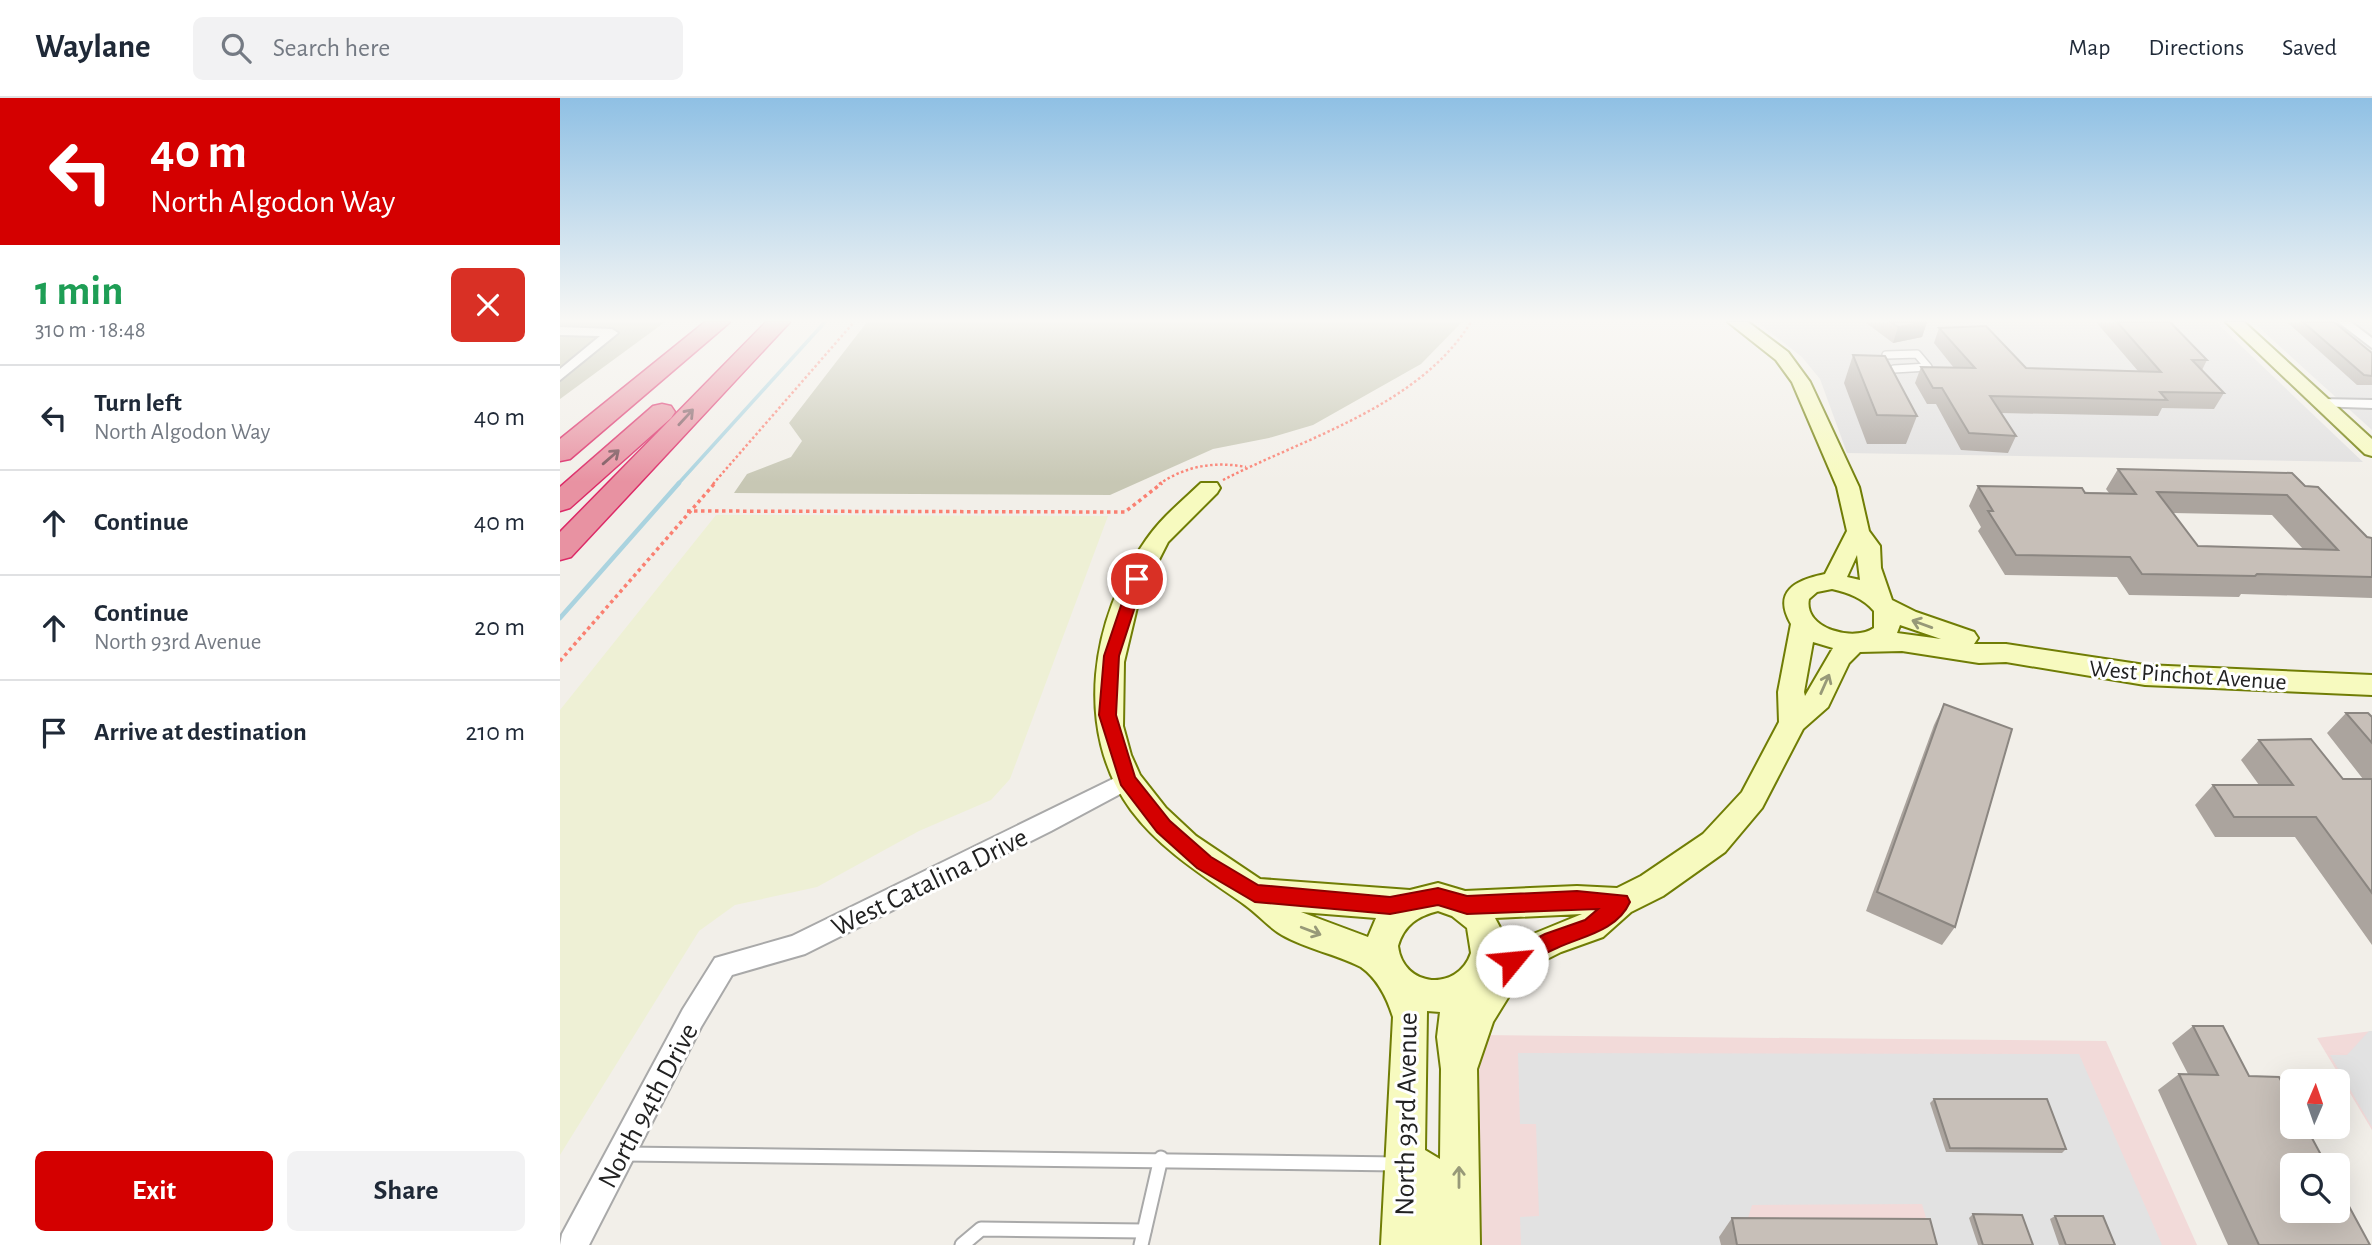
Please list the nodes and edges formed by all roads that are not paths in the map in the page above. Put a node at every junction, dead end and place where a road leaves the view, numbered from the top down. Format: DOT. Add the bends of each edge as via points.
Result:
graph roads {
  1 [pos="628,376"];
  2 [pos="654,376"];
  3 [pos="703,376"];
  4 [pos="728,376"];
  5 [pos="1796,376"];
  6 [pos="2291,376"];
  7 [pos="2321,403"];
  8 [pos="2372,404"];
  9 [pos="560,426"];
  10 [pos="2372,450"];
  11 [pos="560,453"];
  12 [pos="1209,488"];
  13 [pos="560,502"];
  14 [pos="1858,531"];
  15 [pos="560,550"];
  16 [pos="1832,581"];
  17 [pos="1881,601"];
  18 [pos="1804,623"];
  19 [pos="1862,642"];
  20 [pos="2006,653"];
  21 [pos="2372,685"];
  22 [pos="1793,722"];
  23 [pos="1127,780"];
  24 [pos="1255,894"];
  25 [pos="1620,902"];
  26 [pos="1408,904"];
  27 [pos="1467,905"];
  28 [pos="1512,961"];
  29 [pos="724,966"];
  30 [pos="1392,974"];
  31 [pos="1474,980"];
  32 [pos="1459,1069"];
  33 [pos="621,1154"];
  34 [pos="1161,1158"];
  35 [pos="1405,1164"];
  36 [pos="1143,1238"];
  37 [pos="573,1245"];
  38 [pos="962,1245"];
  39 [pos="1402,1245"];
  40 [pos="1432,1245"];
  41 [pos="1459,1245"];
  1 -- 9 [label="highway"];
  2 -- 11 [label="highway"];
  13 -- 3 [label="highway, one-way"];
  15 -- 4 [label="highway, one-way"];
  5 -- 14 [label="street" via="1848,487"];
  6 -- 7 [label="street"];
  7 -- 8 [label="street"];
  7 -- 10 [label="street"];
  12 -- 23 [label="street" via="1154,545 1137,579 1111,656 1107,715"];
  14 -- 16 [label="street"];
  14 -- 17 [label="street" via="1868,546 1869,568"];
  16 -- 17 [label="street" via="1847,583"];
  16 -- 18 [label="street" via="1809,585 1796,597"];
  17 -- 19 [label="street" via="1891,617 1889,628 1882,636"];
  20 -- 17 [label="street, West Pinchot Avenue, one-way" via="1907,618"];
  18 -- 19 [label="street" via="1826,637"];
  18 -- 22 [label="street" via="1791,692"];
  19 -- 20 [label="street, West Pinchot Avenue"];
  22 -- 19 [label="street, one-way" via="1818,700 1838,658"];
  20 -- 21 [label="street, West Pinchot Avenue" via="2145,675"];
  22 -- 25 [label="street" via="1765,779 1739,818 1686,865"];
  23 -- 24 [label="street" via="1182,844"];
  23 -- 29 [label="street, West Catalina Drive" via="796,946"];
  24 -- 26 [label="street"];
  24 -- 30 [label="street, one-way" via="1294,925 1350,944"];
  25 -- 27 [label="street"];
  25 -- 28 [label="street" via="1591,927"];
  26 -- 27 [label="street" via="1438,897"];
  26 -- 30 [label="street" via="1394,915 1381,946"];
  27 -- 31 [label="street" via="1479,915 1490,944"];
  28 -- 31 [label="street"];
  28 -- 32 [label="street" via="1478,1014"];
  29 -- 33 [label="street, North 94th Drive"];
  30 -- 31 [label="street" via="1415,993 1433,996 1451,994"];
  30 -- 35 [label="street, North 93rd Avenue" via="1412,1017"];
  31 -- 32 [label="street, North 93rd Avenue" via="1454,1017"];
  41 -- 32 [label="street, North 93rd Avenue, one-way"];
  33 -- 34 [label="lane"];
  33 -- 37 [label="street, North 94th Drive"];
  34 -- 35 [label="lane"];
  34 -- 36 [label="lane"];
  35 -- 39 [label="street, North 93rd Avenue"];
  35 -- 40 [label="street" via="1424,1169 1427,1177"];
  36 -- 38 [label="lane" via="981,1229"];
}
